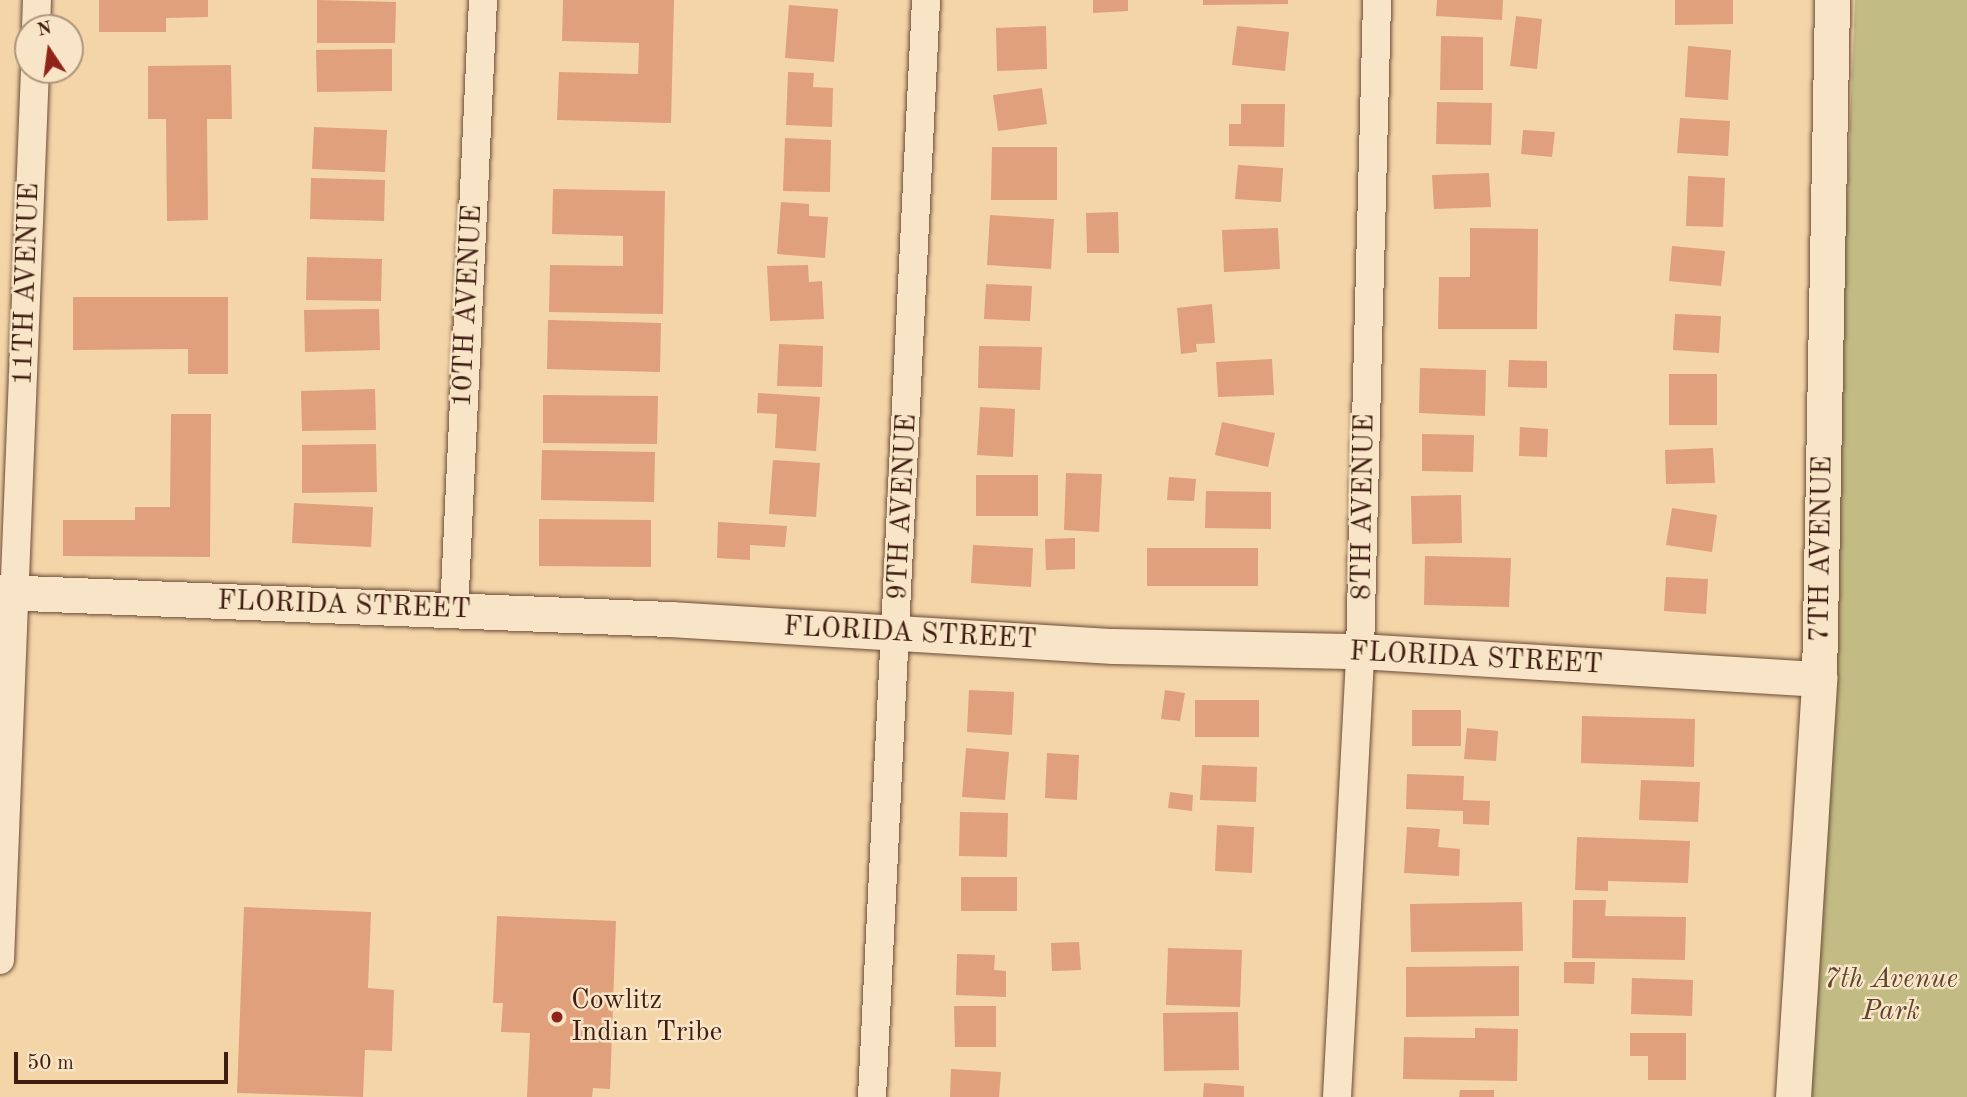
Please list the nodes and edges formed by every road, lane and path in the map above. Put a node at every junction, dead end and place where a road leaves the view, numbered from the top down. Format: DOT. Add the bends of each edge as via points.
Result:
graph roads {
  1 [pos="483,0"];
  2 [pos="926,0"];
  3 [pos="1377,0"];
  4 [pos="1832,0"];
  5 [pos="34,84"];
  6 [pos="8,592"];
  7 [pos="454,611"];
  8 [pos="897,634"];
  9 [pos="1360,651"];
  10 [pos="1819,679"];
  11 [pos="0,960"];
  12 [pos="872,1097"];
  13 [pos="1337,1097"];
  14 [pos="1793,1097"];
  1 -- 7 [label="street, 10TH AVENUE"];
  2 -- 8 [label="street, 9TH AVENUE"];
  3 -- 9 [label="street, 8TH AVENUE"];
  4 -- 10 [label="street, 7TH AVENUE"];
  5 -- 6 [label="street, 11TH AVENUE"];
  6 -- 7 [label="street, FLORIDA STREET"];
  6 -- 11 [label="street, 11TH AVENUE"];
  7 -- 8 [label="street, FLORIDA STREET"];
  8 -- 9 [label="street, FLORIDA STREET" via="1113,646"];
  8 -- 12 [label="street, 9TH AVENUE"];
  9 -- 10 [label="street, FLORIDA STREET"];
  9 -- 13 [label="street, 8TH AVENUE"];
  10 -- 14 [label="street, 7TH AVENUE"];
}
